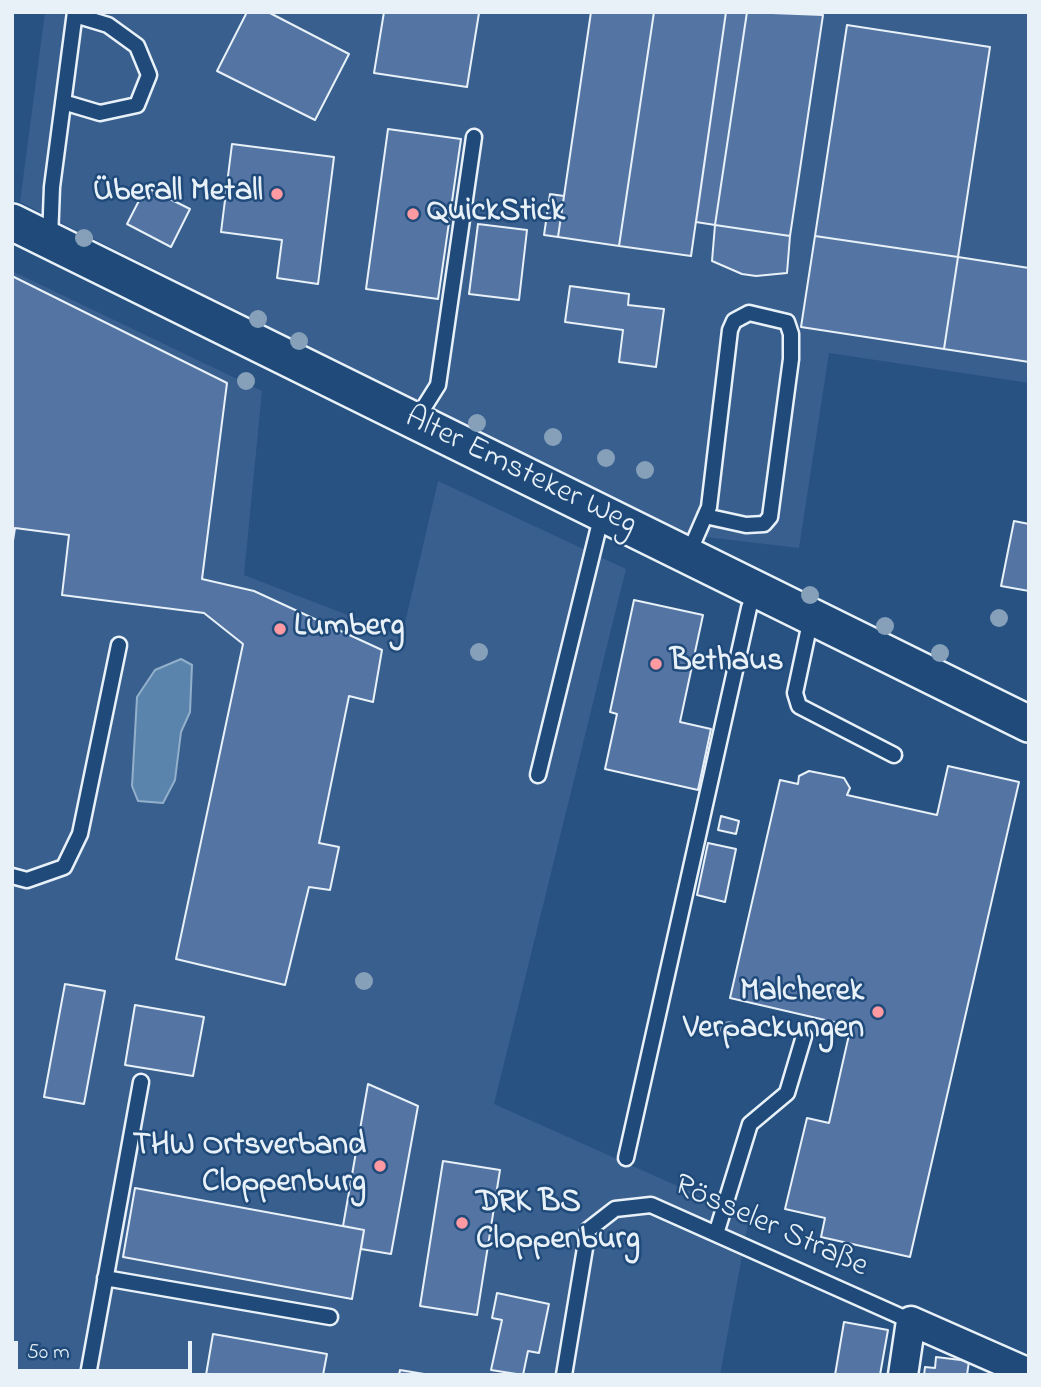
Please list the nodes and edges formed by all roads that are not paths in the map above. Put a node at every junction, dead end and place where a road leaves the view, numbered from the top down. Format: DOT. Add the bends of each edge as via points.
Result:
graph roads {
  1 [pos="75,14"];
  2 [pos="63,102"];
  3 [pos="474,137"];
  4 [pos="12,222"];
  5 [pos="50,240"];
  6 [pos="415,422"];
  7 [pos="602,514"];
  8 [pos="705,516"];
  9 [pos="688,556"];
  10 [pos="756,590"];
  11 [pos="811,617"];
  12 [pos="119,645"];
  13 [pos="1029,724"];
  14 [pos="894,755"];
  15 [pos="538,775"];
  16 [pos="12,876"];
  17 [pos="804,1036"];
  18 [pos="141,1082"];
  19 [pos="626,1157"];
  20 [pos="716,1234"];
  21 [pos="105,1278"];
  22 [pos="330,1317"];
  23 [pos="911,1321"];
  24 [pos="1029,1373"];
  25 [pos="88,1375"];
  26 [pos="564,1375"];
  27 [pos="902,1375"];
  1 -- 2 [label="lane"];
  1 -- 2 [label="lane" via="108,25 137,46 149,75 137,105 100,113"];
  2 -- 5 [label="lane"];
  3 -- 6 [label="lane" via="438,385"];
  4 -- 5 [label="street, Alter Emsteker Weg"];
  5 -- 6 [label="street, Alter Emsteker Weg"];
  6 -- 7 [label="street, Alter Emsteker Weg"];
  7 -- 9 [label="street, Alter Emsteker Weg"];
  7 -- 15 [label="lane"];
  8 -- 8 [label="lane" via="730,330 734,321 749,313 787,322 791,359 771,517 764,524 746,525"];
  8 -- 9 [label="lane"];
  9 -- 10 [label="street, Alter Emsteker Weg"];
  10 -- 11 [label="street, Alter Emsteker Weg"];
  10 -- 19 [label="lane"];
  11 -- 13 [label="street, Alter Emsteker Weg"];
  11 -- 14 [label="lane" via="796,693 799,706"];
  12 -- 16 [label="lane" via="80,834 64,867 27,880"];
  17 -- 20 [label="lane" via="787,1093 751,1124"];
  18 -- 21 [label="lane"];
  20 -- 23 [label="lane, Rösseler Straße"];
  20 -- 26 [label="lane, Rösseler Straße" via="651,1205 615,1209 588,1230"];
  21 -- 22 [label="lane"];
  21 -- 25 [label="lane"];
  23 -- 24 [label="street"];
  23 -- 27 [label="street"];
}
